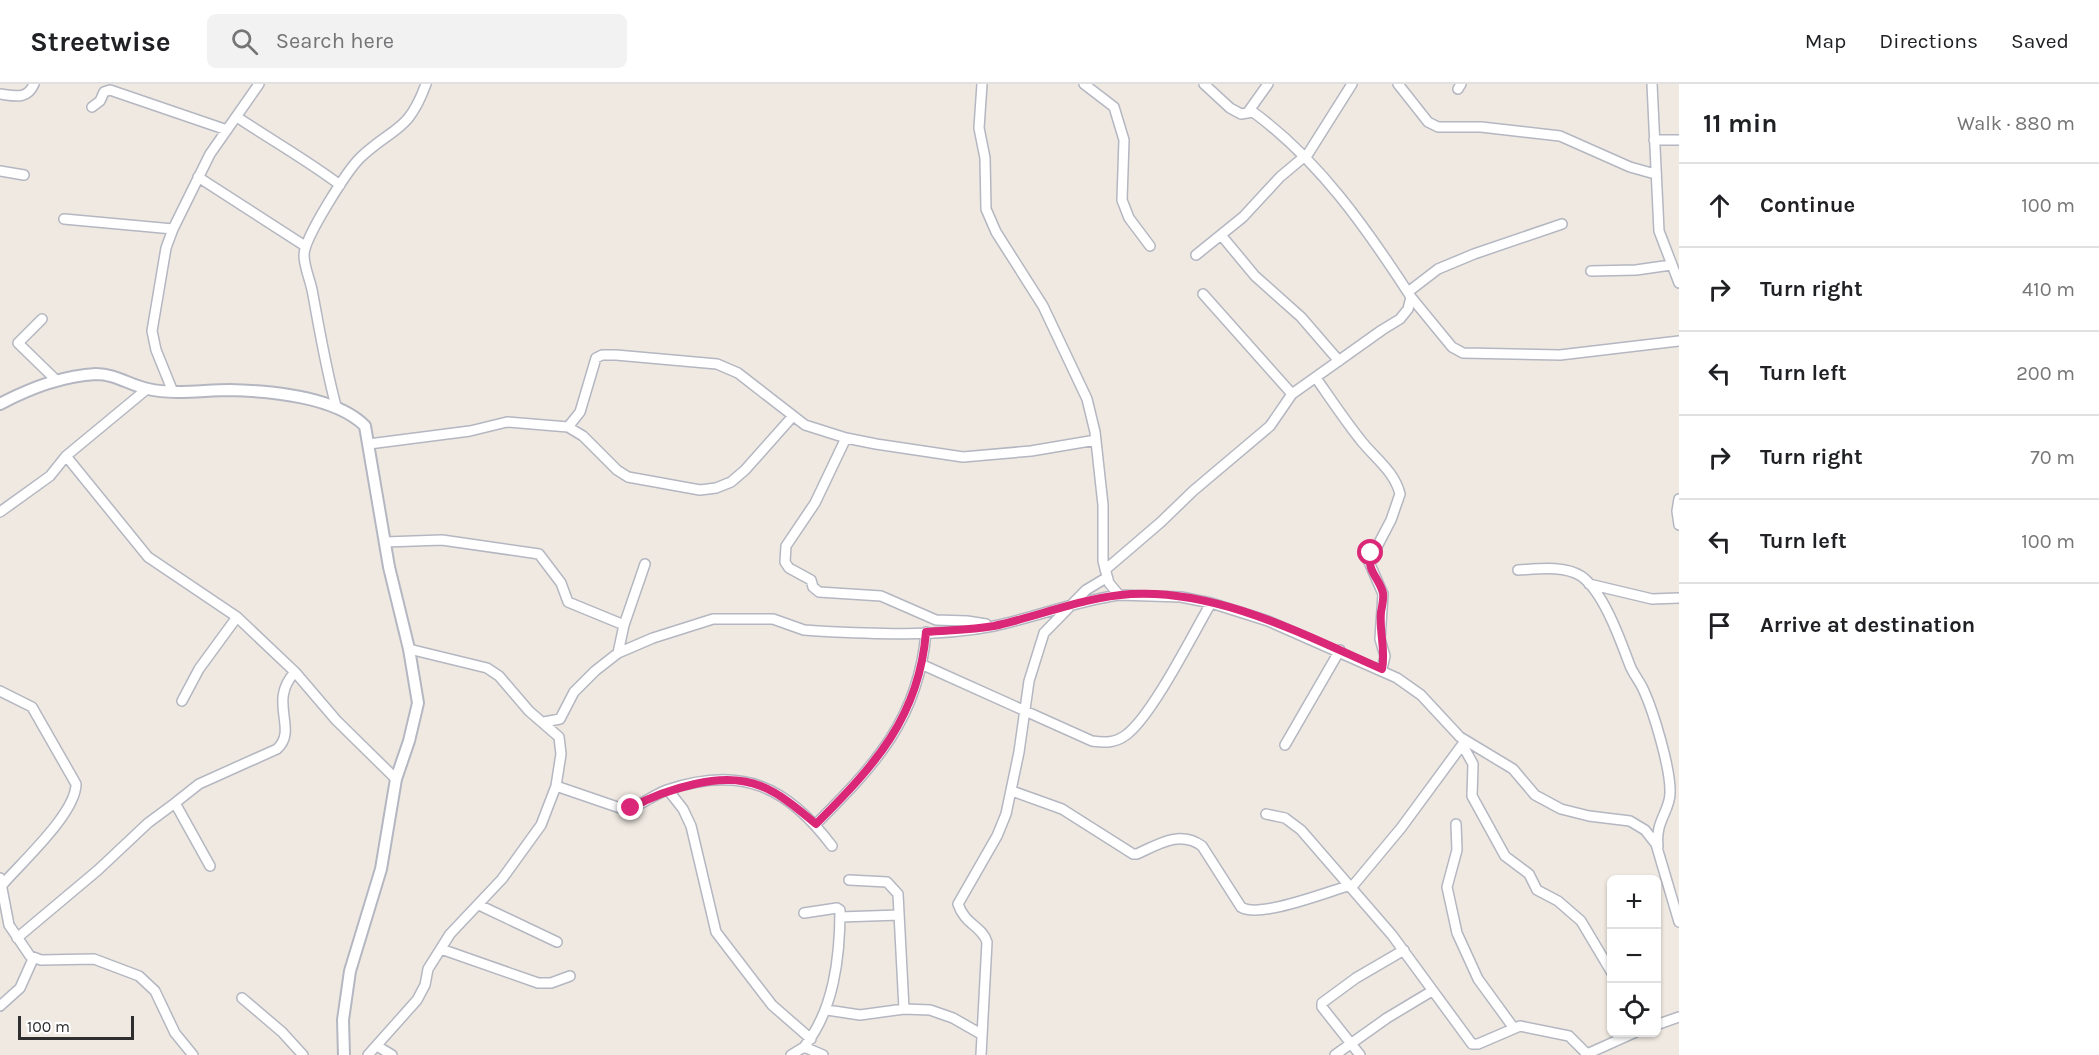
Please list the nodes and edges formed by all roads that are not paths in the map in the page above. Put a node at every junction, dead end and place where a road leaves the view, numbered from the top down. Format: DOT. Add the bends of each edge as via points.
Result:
graph roads {
  1 [pos="34,84"];
  2 [pos="259,84"];
  3 [pos="426,84"];
  4 [pos="982,84"];
  5 [pos="1084,84"];
  6 [pos="1204,84"];
  7 [pos="1268,84"];
  8 [pos="1352,84"];
  9 [pos="1398,84"];
  10 [pos="1652,84"];
  11 [pos="0,94"];
  12 [pos="92,107"];
  13 [pos="1248,112"];
  14 [pos="237,117"];
  15 [pos="226,130"];
  16 [pos="1654,140"];
  17 [pos="1679,140"];
  18 [pos="1305,157"];
  19 [pos="0,171"];
  20 [pos="1655,174"];
  21 [pos="24,176"];
  22 [pos="198,177"];
  23 [pos="340,185"];
  24 [pos="64,219"];
  25 [pos="1562,224"];
  26 [pos="172,229"];
  27 [pos="1221,235"];
  28 [pos="305,246"];
  29 [pos="1150,246"];
  30 [pos="1196,255"];
  31 [pos="1671,265"];
  32 [pos="1591,271"];
  33 [pos="1679,283"];
  34 [pos="1203,294"];
  35 [pos="1409,294"];
  36 [pos="42,319"];
  37 [pos="1679,341"];
  38 [pos="1339,361"];
  39 [pos="1316,378"];
  40 [pos="56,380"];
  41 [pos="147,389"];
  42 [pos="173,392"];
  43 [pos="1292,394"];
  44 [pos="0,404"];
  45 [pos="336,406"];
  46 [pos="793,416"];
  47 [pos="568,427"];
  48 [pos="846,438"];
  49 [pos="1096,440"];
  50 [pos="369,444"];
  51 [pos="66,456"];
  52 [pos="1679,499"];
  53 [pos="0,513"];
  54 [pos="1679,525"];
  55 [pos="385,542"];
  56 [pos="645,564"];
  57 [pos="1518,570"];
  58 [pos="1106,574"];
  59 [pos="1589,584"];
  60 [pos="1119,595"];
  61 [pos="1679,598"];
  62 [pos="1076,603"];
  63 [pos="1211,603"];
  64 [pos="237,616"];
  65 [pos="624,625"];
  66 [pos="993,626"];
  67 [pos="926,632"];
  68 [pos="410,649"];
  69 [pos="1340,650"];
  70 [pos="618,653"];
  71 [pos="923,665"];
  72 [pos="1382,669"];
  73 [pos="295,672"];
  74 [pos="0,691"];
  75 [pos="182,701"];
  76 [pos="1026,713"];
  77 [pos="544,722"];
  78 [pos="1464,743"];
  79 [pos="1285,745"];
  80 [pos="396,779"];
  81 [pos="556,786"];
  82 [pos="668,790"];
  83 [pos="1012,791"];
  84 [pos="175,803"];
  85 [pos="1266,814"];
  86 [pos="816,824"];
  87 [pos="1456,824"];
  88 [pos="832,846"];
  89 [pos="1659,851"];
  90 [pos="210,866"];
  91 [pos="849,880"];
  92 [pos="1,881"];
  93 [pos="1350,887"];
  94 [pos="479,905"];
  95 [pos="804,913"];
  96 [pos="899,915"];
  97 [pos="840,917"];
  98 [pos="1679,922"];
  99 [pos="17,938"];
  100 [pos="557,942"];
  101 [pos="441,949"];
  102 [pos="1404,950"];
  103 [pos="33,959"];
  104 [pos="1607,966"];
  105 [pos="570,976"];
  106 [pos="1432,991"];
  107 [pos="242,998"];
  108 [pos="0,1006"];
  109 [pos="904,1009"];
  110 [pos="827,1010"];
  111 [pos="1679,1017"];
  112 [pos="1661,1023"];
  113 [pos="1513,1028"];
  114 [pos="981,1034"];
  115 [pos="1625,1037"];
  116 [pos="811,1039"];
  117 [pos="1353,1044"];
  118 [pos="377,1046"];
  119 [pos="804,1047"];
  120 [pos="193,1055"];
  121 [pos="303,1055"];
  122 [pos="344,1055"];
  123 [pos="368,1055"];
  124 [pos="392,1055"];
  125 [pos="791,1055"];
  126 [pos="823,1055"];
  127 [pos="981,1055"];
  128 [pos="1335,1055"];
  129 [pos="1360,1055"];
  1 -- 11 [label="street" via="21,97"];
  2 -- 14 [label="street"];
  3 -- 23 [label="street" via="409,120 359,158"];
  4 -- 49 [label="street" via="979,128 985,158 986,209 1075,370 1088,399"];
  5 -- 29 [label="street" via="1114,107 1124,140 1122,200 1128,218"];
  6 -- 13 [label="street" via="1230,108 1241,114"];
  7 -- 13 [label="street"];
  8 -- 18 [label="street"];
  9 -- 20 [label="street" via="1428,122 1438,127 1480,127 1560,136"];
  10 -- 16 [label="street"];
  12 -- 15 [label="street" via="110,90"];
  13 -- 18 [label="street" via="1258,115"];
  14 -- 15 [label="street"];
  14 -- 23 [label="street" via="300,154"];
  15 -- 22 [label="street"];
  16 -- 17 [label="street"];
  16 -- 20 [label="street"];
  18 -- 27 [label="street"];
  18 -- 35 [label="street" via="1341,197"];
  19 -- 21 [label="street"];
  20 -- 31 [label="street" via="1659,231"];
  22 -- 26 [label="street"];
  22 -- 28 [label="street"];
  23 -- 28 [label="street"];
  24 -- 26 [label="street"];
  25 -- 35 [label="street" via="1438,269"];
  26 -- 42 [label="street" via="152,331"];
  27 -- 30 [label="street"];
  27 -- 38 [label="street" via="1255,276 1301,317"];
  28 -- 45 [label="street" via="322,351"];
  31 -- 32 [label="street"];
  31 -- 33 [label="street"];
  34 -- 43 [label="street"];
  35 -- 37 [label="street" via="1452,347 1463,353 1560,355"];
  35 -- 38 [label="street" via="1408,309 1400,319"];
  36 -- 40 [label="street" via="18,343"];
  38 -- 39 [label="street"];
  39 -- 43 [label="street"];
  39 -- 72 [label="street" via="1361,441 1390,473 1400,494 1369,562 1383,594"];
  40 -- 41 [label="street" via="114,375"];
  40 -- 44 [label="street"];
  41 -- 42 [label="street"];
  41 -- 51 [label="street"];
  42 -- 45 [label="street" via="251,391"];
  43 -- 58 [label="street" via="1270,426"];
  45 -- 50 [label="street" via="365,426"];
  46 -- 47 [label="street" via="731,482 700,490 628,477"];
  46 -- 47 [label="street" via="727,367 602,355 594,362 580,412"];
  46 -- 48 [label="street" via="805,425"];
  47 -- 50 [label="street" via="507,422 470,431"];
  48 -- 49 [label="street" via="963,457"];
  48 -- 66 [label="street" via="815,503 786,546 785,562 789,568 811,579 819,592 881,596 936,620"];
  49 -- 58 [label="street"];
  50 -- 55 [label="street"];
  51 -- 53 [label="street" via="50,476"];
  51 -- 64 [label="street" via="148,557"];
  52 -- 54 [label="street"];
  55 -- 65 [label="street" via="442,540 539,554 561,583 568,602"];
  55 -- 68 [label="street"];
  56 -- 65 [label="street"];
  57 -- 59 [label="street" via="1564,570 1580,575"];
  58 -- 60 [label="street"];
  58 -- 62 [label="street"];
  59 -- 61 [label="street" via="1652,599"];
  59 -- 89 [label="street" via="1646,694 1664,756 1670,795 1658,824"];
  60 -- 62 [label="street"];
  60 -- 63 [label="street" via="1181,597"];
  62 -- 66 [label="street"];
  62 -- 76 [label="street" via="1044,633 1029,681"];
  63 -- 69 [label="street"];
  63 -- 76 [label="street" via="1152,704 1128,734 1107,743 1092,741"];
  64 -- 73 [label="street"];
  64 -- 75 [label="street"];
  65 -- 70 [label="street"];
  66 -- 67 [label="street"];
  67 -- 70 [label="street" via="818,632 773,619 713,619"];
  67 -- 71 [label="street"];
  68 -- 77 [label="street" via="487,668"];
  68 -- 80 [label="street" via="418,703"];
  69 -- 72 [label="street"];
  69 -- 79 [label="street"];
  70 -- 77 [label="street" via="574,692 560,719"];
  71 -- 76 [label="street"];
  71 -- 86 [label="street" via="908,706 881,752 867,772"];
  72 -- 78 [label="street" via="1421,695"];
  73 -- 80 [label="street" via="336,720"];
  73 -- 84 [label="street" via="282,691 286,733 283,743 198,784"];
  74 -- 92 [label="street" via="33,706 76,784 76,792 65,811"];
  76 -- 83 [label="street"];
  77 -- 81 [label="street" via="561,744"];
  78 -- 89 [label="street" via="1513,770 1532,793 1561,809 1633,822 1649,835"];
  78 -- 93 [label="street" via="1401,828"];
  78 -- 104 [label="street" via="1473,764 1472,799 1490,824 1505,856 1528,874 1537,890 1578,918"];
  80 -- 122 [label="street" via="381,868 350,971 343,1020"];
  81 -- 82 [label="street" via="626,810"];
  81 -- 94 [label="street" via="541,825 524,852"];
  82 -- 86 [label="street" via="720,778 743,779 768,789"];
  82 -- 116 [label="street" via="692,826 716,932 772,1005"];
  83 -- 93 [label="street" via="1062,809 1133,854 1167,840 1193,840 1202,846 1245,910"];
  83 -- 114 [label="street" via="998,836 958,904 962,917 987,942"];
  84 -- 90 [label="street"];
  84 -- 99 [label="street" via="148,822"];
  85 -- 93 [label="street" via="1295,824"];
  86 -- 88 [label="street"];
  87 -- 113 [label="street" via="1456,850 1448,887 1457,933 1478,979"];
  89 -- 98 [label="street"];
  91 -- 96 [label="street" via="887,882 898,894"];
  92 -- 99 [label="street" via="5,912"];
  93 -- 102 [label="street"];
  94 -- 100 [label="street"];
  94 -- 101 [label="street" via="459,922"];
  95 -- 97 [label="street" via="837,908"];
  96 -- 97 [label="street"];
  96 -- 109 [label="street"];
  97 -- 110 [label="street"];
  99 -- 103 [label="street"];
  101 -- 105 [label="street" via="538,983"];
  101 -- 118 [label="street" via="428,969 417,1000"];
  102 -- 106 [label="street"];
  102 -- 117 [label="street" via="1322,1003"];
  103 -- 108 [label="street" via="20,988"];
  103 -- 120 [label="street" via="94,959 139,976 155,991 175,1034"];
  106 -- 113 [label="street" via="1472,1044"];
  106 -- 117 [label="street" via="1386,1018"];
  107 -- 121 [label="street"];
  109 -- 110 [label="street" via="860,1015"];
  109 -- 114 [label="street" via="930,1010"];
  110 -- 116 [label="street"];
  111 -- 112 [label="street"];
  113 -- 115 [label="street" via="1523,1026 1562,1033 1574,1039 1587,1054"];
  114 -- 127 [label="street"];
  116 -- 119 [label="street"];
  117 -- 128 [label="street"];
  117 -- 129 [label="street"];
  118 -- 123 [label="street"];
  118 -- 124 [label="street"];
  119 -- 125 [label="street"];
  119 -- 126 [label="street"];
}
